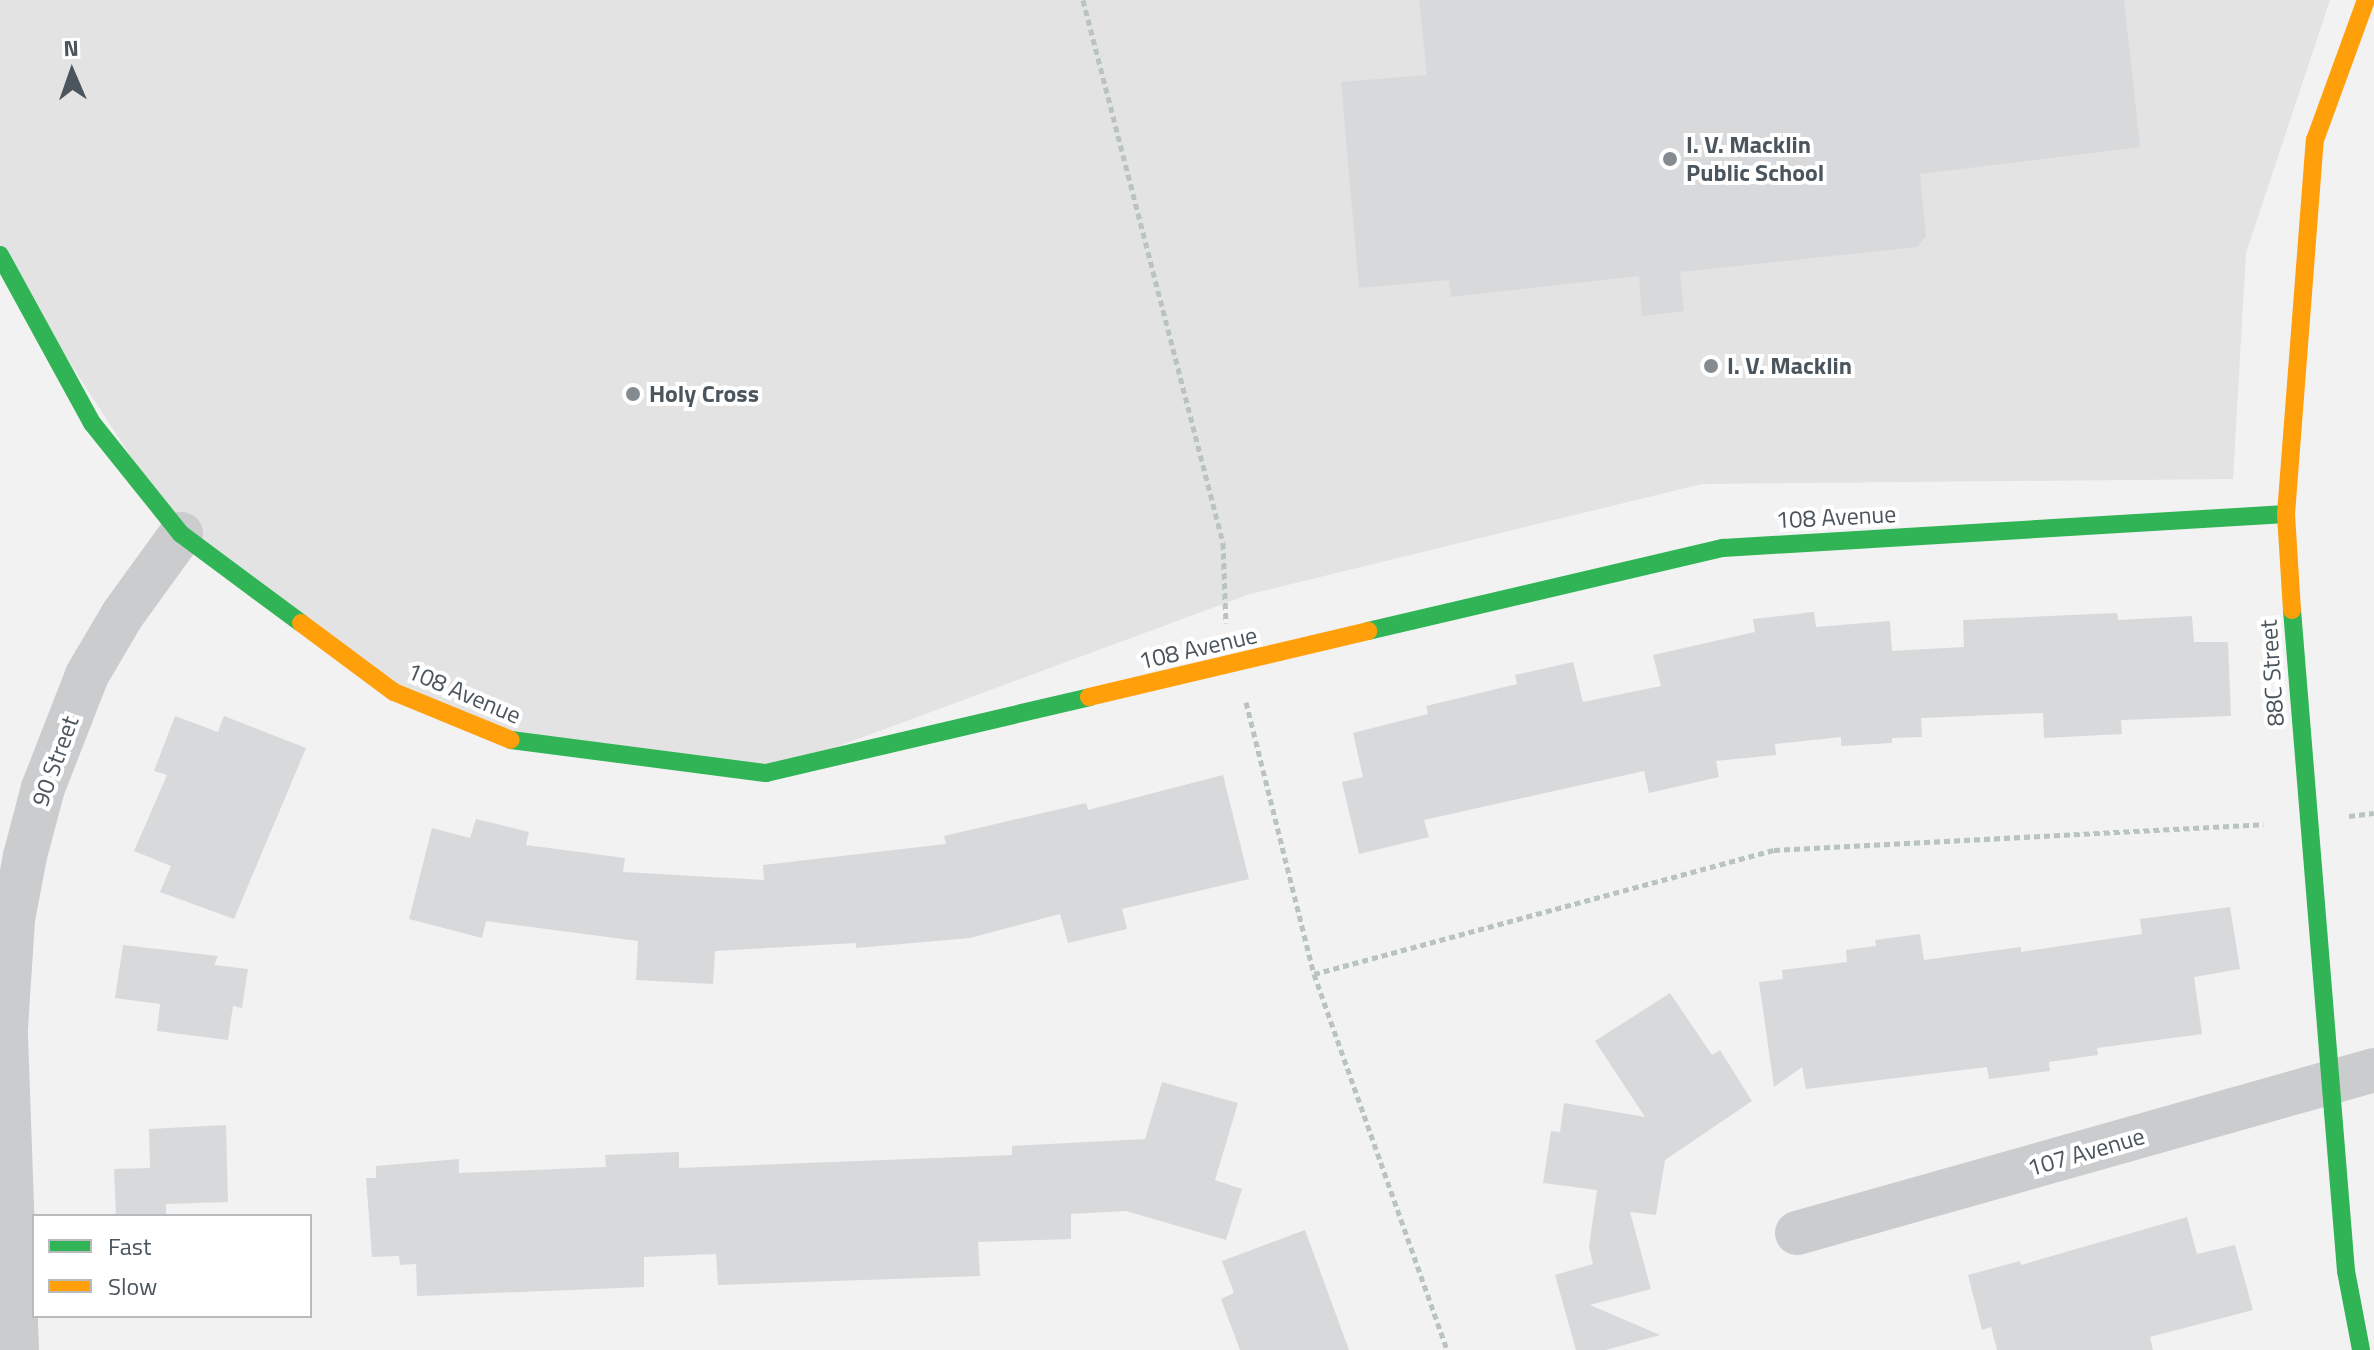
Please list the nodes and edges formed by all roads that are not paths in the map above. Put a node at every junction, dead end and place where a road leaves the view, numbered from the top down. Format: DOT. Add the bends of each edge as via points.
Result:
graph roads {
  1 [pos="2366,0"];
  2 [pos="0,255"];
  3 [pos="2286,514"];
  4 [pos="181,534"];
  5 [pos="2374,1070"];
  6 [pos="2329,1084"];
  7 [pos="1797,1233"];
  8 [pos="17,1350"];
  9 [pos="2361,1350"];
  1 -- 3 [label="street, 88C Street" via="2315,140"];
  2 -- 4 [label="street" via="92,423"];
  3 -- 4 [label="street, 108 Avenue" via="1723,548 766,773 519,743 394,692"];
  3 -- 6 [label="street, 88C Street"];
  4 -- 8 [label="street, 90 Street" via="87,675 43,788 25,856 13,919 6,1028"];
  5 -- 6 [label="street, 107 Avenue"];
  6 -- 7 [label="street, 107 Avenue"];
  6 -- 9 [label="street, 88C Street" via="2346,1271"];
}
